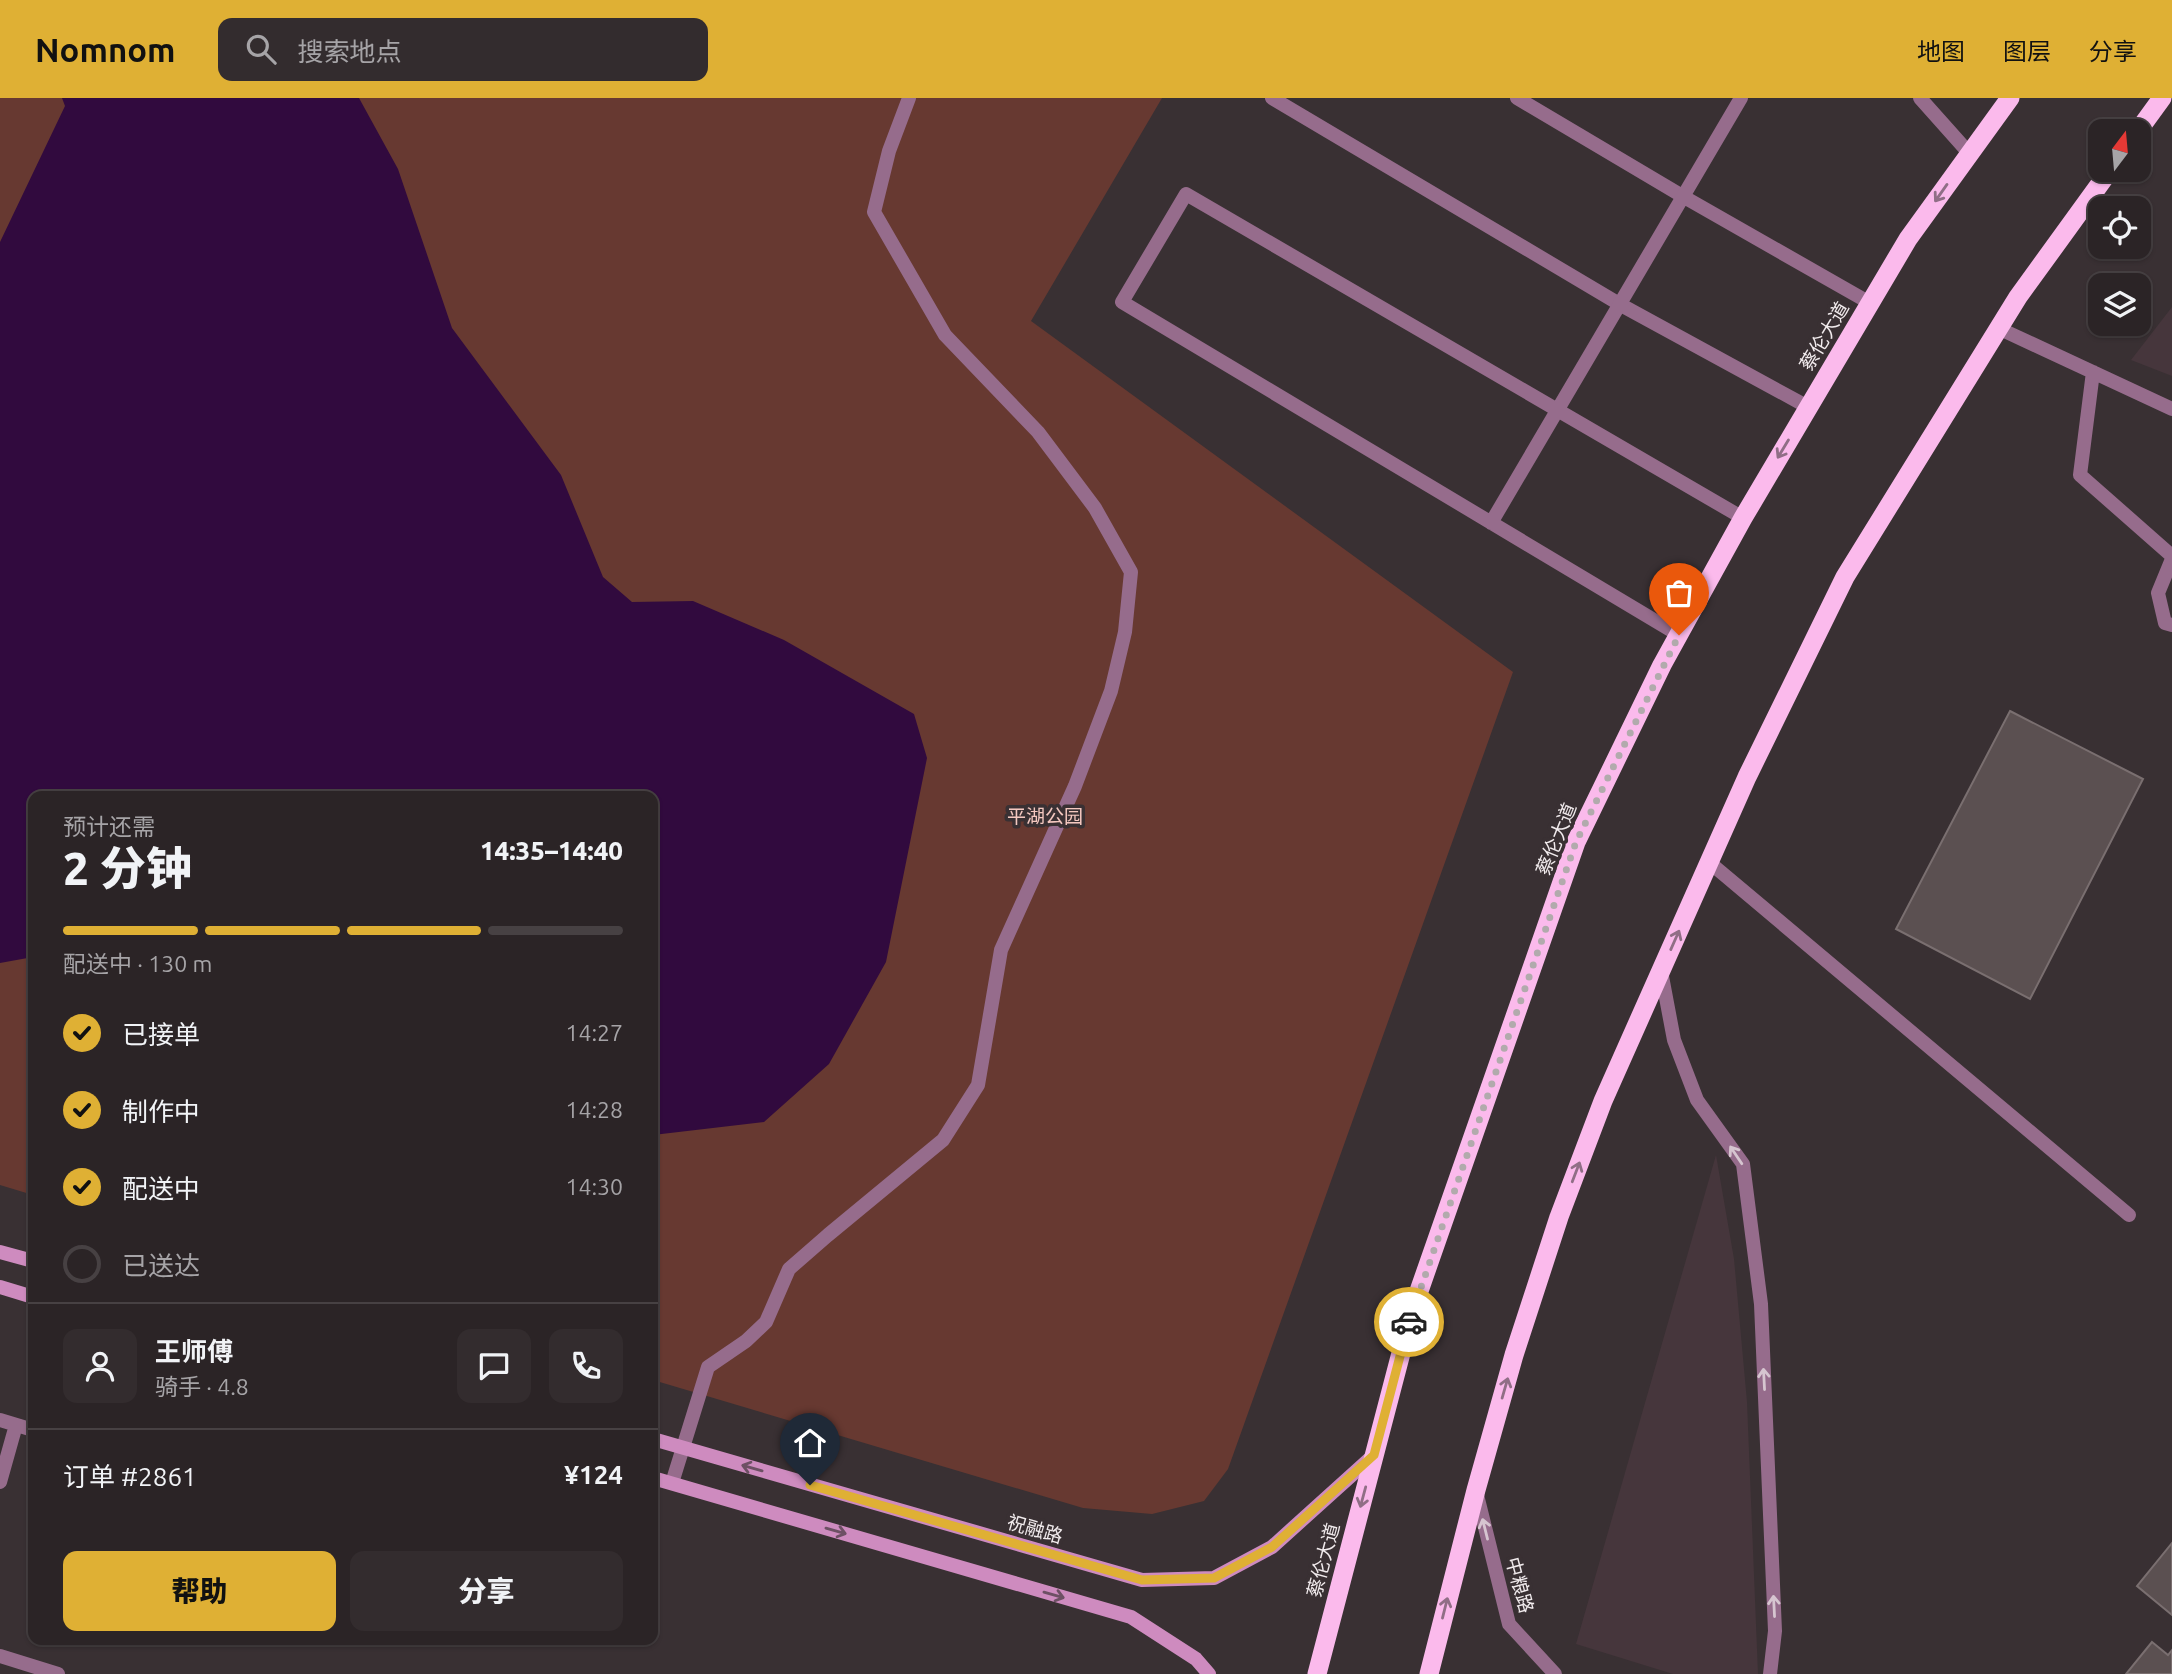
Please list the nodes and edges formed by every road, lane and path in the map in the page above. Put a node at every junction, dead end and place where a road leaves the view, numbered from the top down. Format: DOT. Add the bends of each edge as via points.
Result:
graph roads {
  1 [pos="909,98"];
  2 [pos="1272,98"];
  3 [pos="1517,98"];
  4 [pos="1741,98"];
  5 [pos="1920,98"];
  6 [pos="2010,98"];
  7 [pos="2162,98"];
  8 [pos="2146,119"];
  9 [pos="1969,153"];
  10 [pos="2101,182"];
  11 [pos="1684,197"];
  12 [pos="1870,303"];
  13 [pos="1621,305"];
  14 [pos="1998,328"];
  15 [pos="2093,372"];
  16 [pos="1808,407"];
  17 [pos="2172,409"];
  18 [pos="1558,410"];
  19 [pos="1743,518"];
  20 [pos="1491,523"];
  21 [pos="2172,557"];
  22 [pos="2172,625"];
  23 [pos="1679,635"];
  24 [pos="1709,862"];
  25 [pos="1661,971"];
  26 [pos="2129,1215"];
  27 [pos="0,1252"];
  28 [pos="28,1260"];
  29 [pos="0,1287"];
  30 [pos="28,1295"];
  31 [pos="0,1420"];
  32 [pos="16,1425"];
  33 [pos="28,1429"];
  34 [pos="658,1441"];
  35 [pos="682,1448"];
  36 [pos="1374,1455"];
  37 [pos="658,1479"];
  38 [pos="0,1482"];
  39 [pos="672,1483"];
  40 [pos="1476,1490"];
  41 [pos="0,1656"];
  42 [pos="58,1674"];
  43 [pos="1209,1674"];
  44 [pos="1317,1674"];
  45 [pos="1429,1674"];
  46 [pos="1555,1674"];
  47 [pos="1770,1674"];
  1 -- 35 [label="street" via="889,151 874,212 945,335 1038,432 1095,508 1131,572 1125,632 1111,691 1075,786 1001,950 978,1085 943,1140 789,1269 766,1322 708,1367"];
  2 -- 13 [label="street"];
  3 -- 11 [label="street"];
  4 -- 11 [label="street"];
  5 -- 9 [label="street"];
  6 -- 9 [label="highway, 蔡伦大道"];
  7 -- 8 [label="highway"];
  9 -- 12 [label="highway, 蔡伦大道, one-way" via="1908,239"];
  10 -- 14 [label="highway"];
  11 -- 12 [label="street"];
  11 -- 13 [label="street"];
  12 -- 16 [label="highway, 蔡伦大道"];
  13 -- 16 [label="street"];
  13 -- 18 [label="street"];
  14 -- 15 [label="street"];
  14 -- 24 [label="highway" via="1845,576"];
  15 -- 17 [label="street"];
  15 -- 21 [label="street" via="2080,475"];
  16 -- 19 [label="highway, 蔡伦大道, one-way"];
  18 -- 19 [label="street"];
  18 -- 20 [label="street"];
  18 -- 20 [label="street" via="1186,194 1122,302"];
  19 -- 23 [label="highway, 蔡伦大道"];
  20 -- 23 [label="street"];
  21 -- 22 [label="street" via="2158,593 2165,623"];
  23 -- 36 [label="highway, 蔡伦大道" via="1576,842 1412,1311"];
  25 -- 24 [label="highway, one-way"];
  24 -- 26 [label="street"];
  40 -- 25 [label="highway, one-way" via="1559,1217 1603,1101"];
  47 -- 25 [label="street, one-way" via="1775,1631 1760,1304 1743,1164 1698,1100 1674,1040"];
  27 -- 28 [label="main road"];
  29 -- 30 [label="main road"];
  31 -- 32 [label="street"];
  32 -- 33 [label="street"];
  32 -- 38 [label="street"];
  34 -- 35 [label="main road, 祝融路"];
  36 -- 35 [label="main road, 祝融路, one-way" via="1272,1547 1214,1578 1142,1580"];
  35 -- 39 [label="street"];
  36 -- 44 [label="highway, 蔡伦大道, one-way"];
  37 -- 39 [label="main road"];
  39 -- 43 [label="main road, one-way" via="1131,1617 1196,1658"];
  45 -- 40 [label="highway, one-way"];
  46 -- 40 [label="street, 中粮路, one-way" via="1509,1624"];
  41 -- 42 [label="street"];
}
